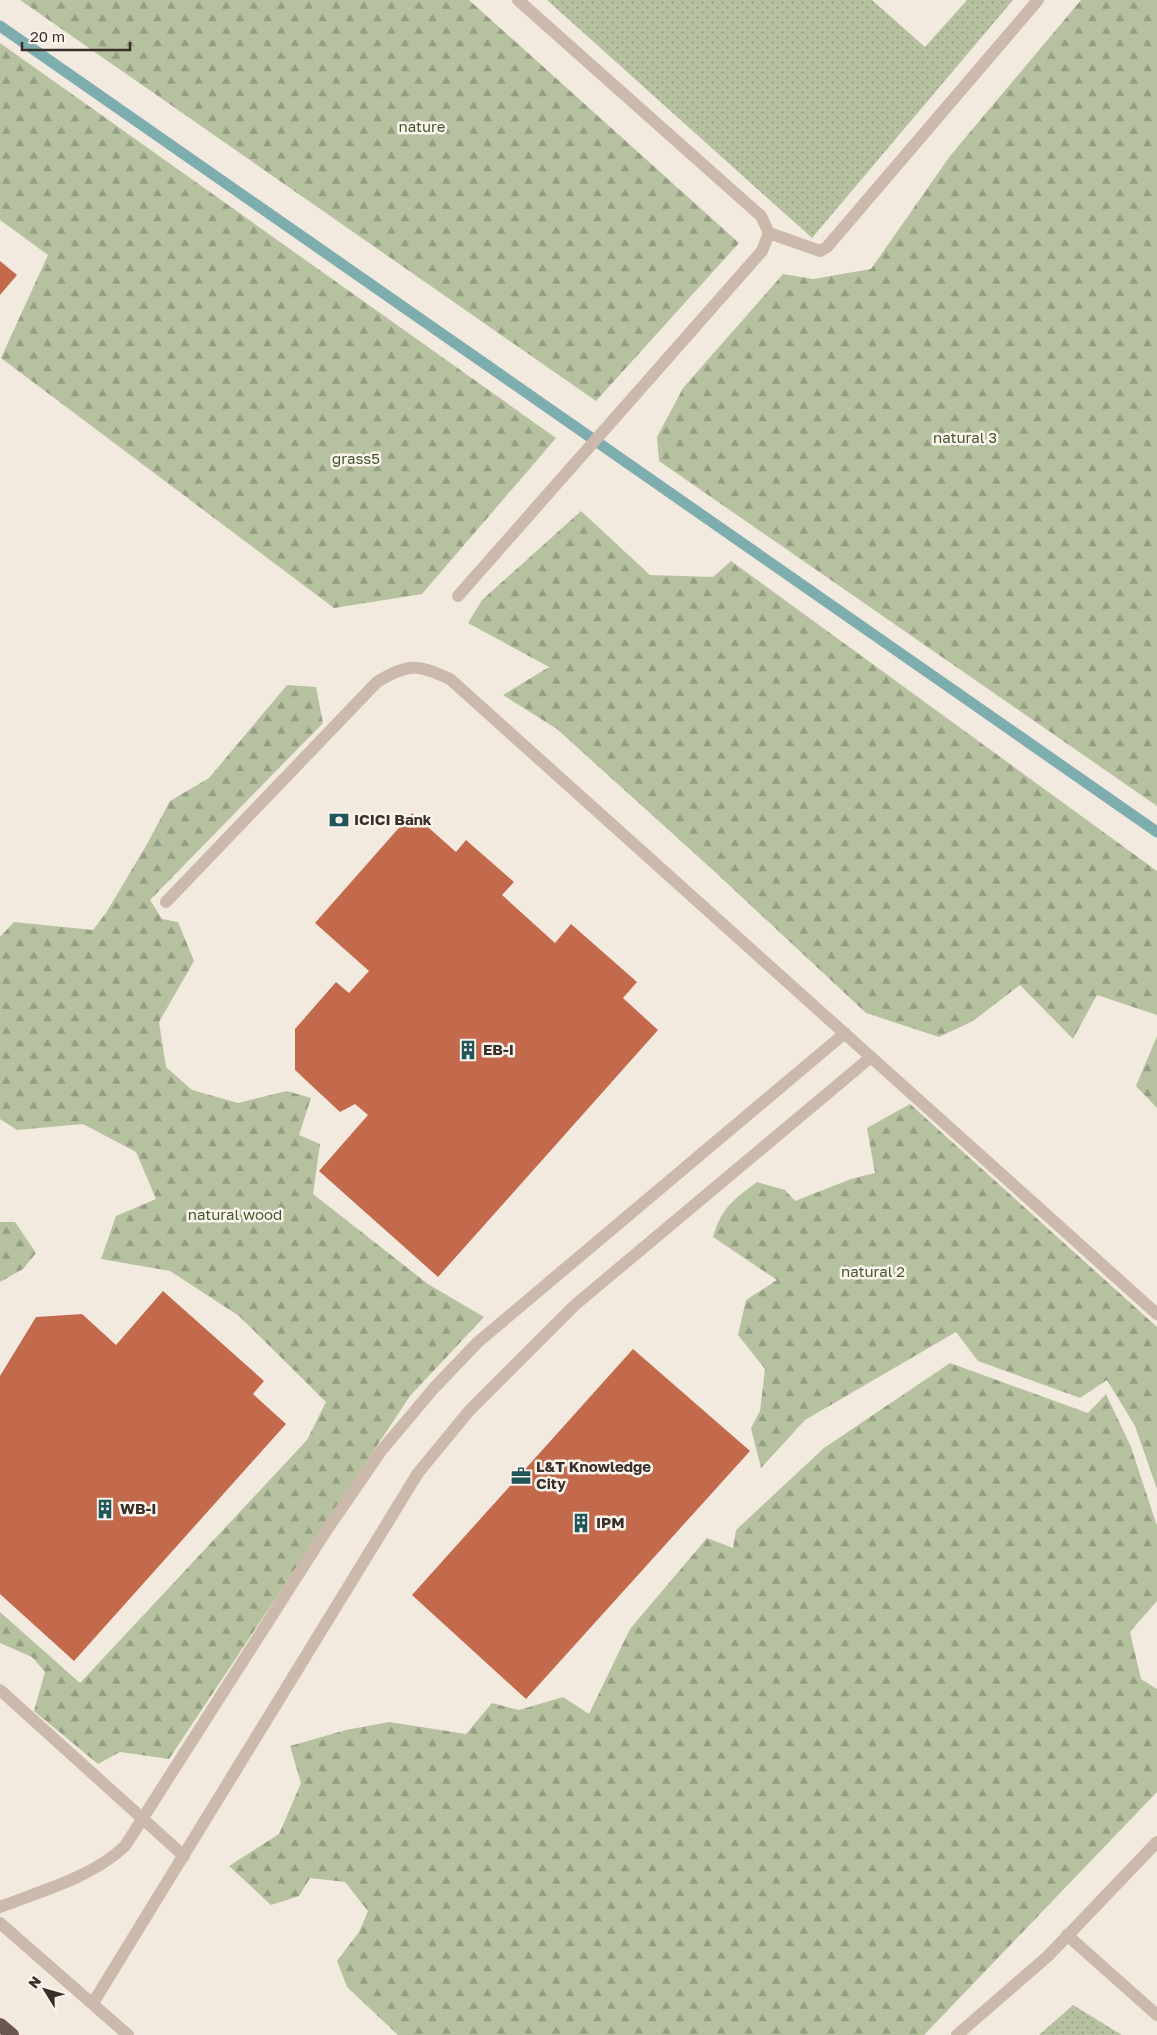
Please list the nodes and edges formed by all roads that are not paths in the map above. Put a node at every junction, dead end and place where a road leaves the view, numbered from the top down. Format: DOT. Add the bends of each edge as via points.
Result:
graph roads {
  1 [pos="518,0"];
  2 [pos="1038,0"];
  3 [pos="769,233"];
  4 [pos="458,596"];
  5 [pos="166,902"];
  6 [pos="845,1033"];
  7 [pos="871,1057"];
  8 [pos="1157,1314"];
  9 [pos="0,1690"];
  10 [pos="143,1819"];
  11 [pos="1157,1842"];
  12 [pos="184,1856"];
  13 [pos="0,1907"];
  14 [pos="0,1923"];
  15 [pos="1067,1935"];
  16 [pos="93,2003"];
  17 [pos="1157,2015"];
  18 [pos="0,2025"];
  19 [pos="12,2035"];
  20 [pos="128,2035"];
  21 [pos="957,2035"];
  1 -- 3 [label="street" via="761,216"];
  2 -- 3 [label="street" via="827,247 813,250"];
  3 -- 4 [label="street" via="762,250"];
  5 -- 6 [label="street" via="378,682 400,669 425,667 450,679"];
  6 -- 7 [label="street"];
  6 -- 10 [label="street" via="478,1342 434,1388 381,1451 353,1491"];
  7 -- 8 [label="street"];
  7 -- 12 [label="street" via="575,1305 470,1411 418,1473"];
  9 -- 10 [label="street"];
  10 -- 12 [label="street"];
  10 -- 13 [label="street" via="125,1846 110,1860 93,1870"];
  11 -- 15 [label="street"];
  12 -- 16 [label="street"];
  14 -- 16 [label="street"];
  15 -- 17 [label="street"];
  15 -- 21 [label="street" via="1048,1956"];
  16 -- 20 [label="street"];
  18 -- 19 [label="highway"];
}
